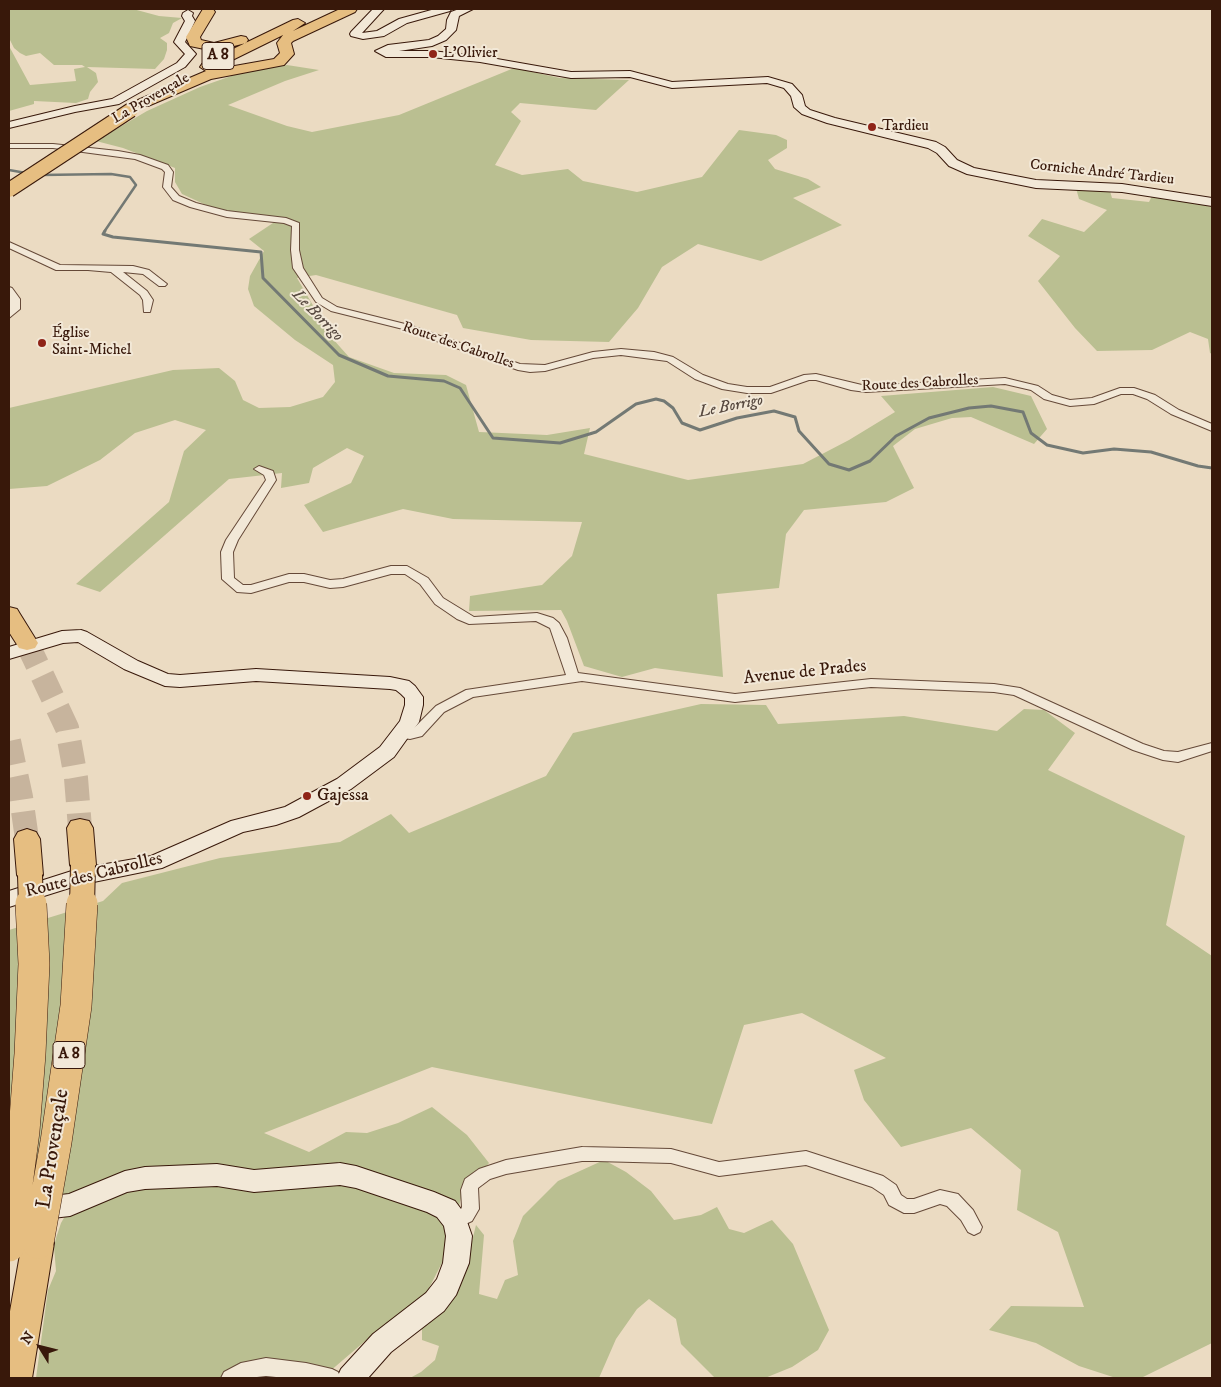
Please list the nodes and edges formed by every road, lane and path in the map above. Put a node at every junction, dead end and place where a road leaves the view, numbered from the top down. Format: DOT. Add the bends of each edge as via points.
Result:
graph roads {
  1 [pos="329,9"];
  2 [pos="350,9"];
  3 [pos="379,9"];
  4 [pos="446,9"];
  5 [pos="468,9"];
  6 [pos="191,11"];
  7 [pos="208,12"];
  8 [pos="286,28"];
  9 [pos="286,56"];
  10 [pos="134,105"];
  11 [pos="9,125"];
  12 [pos="9,146"];
  13 [pos="9,181"];
  14 [pos="9,190"];
  15 [pos="1212,202"];
  16 [pos="9,245"];
  17 [pos="114,270"];
  18 [pos="162,284"];
  19 [pos="9,290"];
  20 [pos="147,310"];
  21 [pos="9,314"];
  22 [pos="1212,428"];
  23 [pos="259,469"];
  24 [pos="9,614"];
  25 [pos="18,648"];
  26 [pos="573,677"];
  27 [pos="402,734"];
  28 [pos="1212,747"];
  29 [pos="80,828"];
  30 [pos="26,839"];
  31 [pos="9,899"];
  32 [pos="9,1209"];
  33 [pos="455,1221"];
  34 [pos="974,1227"];
  35 [pos="24,1245"];
  36 [pos="15,1378"];
  37 [pos="230,1378"];
  38 [pos="332,1378"];
  39 [pos="350,1378"];
  1 -- 8 [label="highway, La Provençale / A 8"];
  2 -- 9 [label="highway" via="290,36 284,43"];
  3 -- 4 [label="street" via="355,34 380,34 403,21"];
  5 -- 15 [label="street, Corniche André Tardieu" via="455,14 451,30 432,43 380,51 386,54 480,59 571,74 630,74 672,85 768,80 788,86 806,112 932,145 953,163 971,171 1036,184 1122,188"];
  6 -- 7 [label="street"];
  6 -- 11 [label="street" via="187,16 190,21 179,42 191,54 182,65 115,102"];
  7 -- 10 [label="highway" via="186,39 197,51 195,60"];
  7 -- 10 [label="highway, La Provençale / A 8" via="193,39 197,44 208,47 234,43 307,13 210,60"];
  8 -- 9 [label="highway" via="254,48 248,58 263,62"];
  8 -- 10 [label="highway, La Provençale / A 8"];
  9 -- 10 [label="highway" via="271,64 204,76"];
  10 -- 13 [label="highway, La Provençale / A 8"];
  10 -- 14 [label="highway, La Provençale / A 8, bridge"];
  12 -- 22 [label="street, Route des Cabrolles" via="53,146 118,153 165,167 169,172 167,187 176,198 227,214 296,225 298,268 319,300 334,309 413,329 518,367 545,368 593,355 621,352 670,359 699,377 726,387 747,390 771,390 796,380 816,377 866,389 1005,381 1034,388 1070,403 1134,391"];
  16 -- 17 [label="street" via="59,268"];
  17 -- 18 [label="street" via="146,272"];
  17 -- 20 [label="street" via="144,292 148,300"];
  19 -- 21 [label="street" via="15,299 15,309"];
  23 -- 26 [label="street" via="269,473 271,480 227,552 228,579 234,585 251,589 289,578 330,584 391,570 407,570 424,581 444,604 467,619 537,617 549,621 561,638"];
  24 -- 25 [label="highway"];
  25 -- 27 [label="street, Route des Cabrolles" via="62,637 81,636 131,665 165,680 180,682 256,675 402,685 414,697 414,705"];
  26 -- 27 [label="street, Avenue de Prades" via="470,694 440,709 418,733"];
  26 -- 28 [label="street, Avenue de Prades" via="735,698 871,683 994,688 1016,691 1138,747 1164,755 1178,757"];
  27 -- 31 [label="street, Route des Cabrolles" via="387,752 344,784 292,812 238,826 155,863 78,877"];
  29 -- 35 [label="highway, La Provençale / A 8, bridge" via="82,930 76,1006 56,1142"];
  30 -- 35 [label="highway, La Provençale / A 8, bridge" via="33,999"];
  32 -- 33 [label="street" via="70,1205 125,1182 145,1178 217,1175 254,1181 340,1174 434,1203 446,1209"];
  33 -- 34 [label="street" via="466,1216 471,1209 471,1184 485,1174 532,1162 596,1154 671,1156 720,1169 806,1158 877,1181 904,1206 940,1197 952,1199"];
  33 -- 39 [label="street" via="459,1236 456,1262 447,1286 435,1302 382,1343"];
  35 -- 36 [label="highway, La Provençale / A 8"];
  37 -- 38 [label="street" via="247,1369 266,1367"];
}
